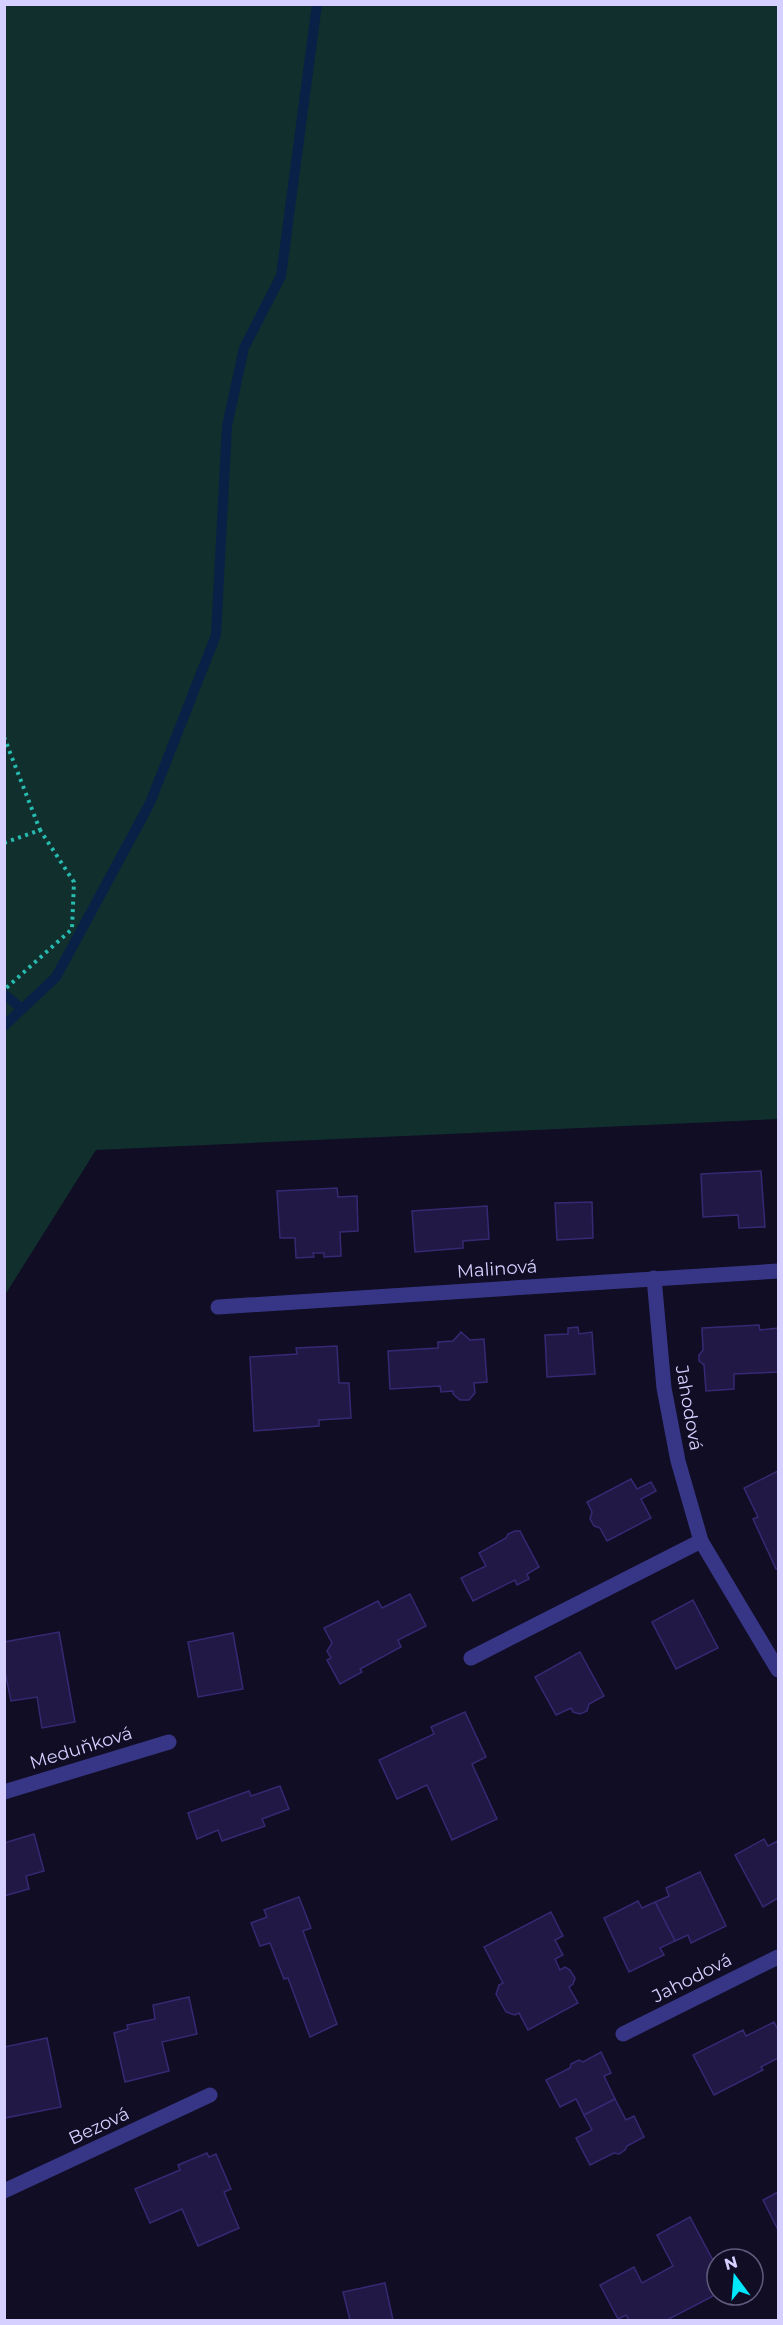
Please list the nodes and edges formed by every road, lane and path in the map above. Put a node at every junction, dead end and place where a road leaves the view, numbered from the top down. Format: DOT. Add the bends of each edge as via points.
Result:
graph roads {
  1 [pos="4,737"];
  2 [pos="40,830"];
  3 [pos="4,843"];
  4 [pos="4,990"];
  5 [pos="778,1271"];
  6 [pos="654,1278"];
  7 [pos="218,1307"];
  8 [pos="701,1541"];
  9 [pos="471,1658"];
  10 [pos="778,1671"];
  11 [pos="169,1742"];
  12 [pos="4,1792"];
  13 [pos="778,1957"];
  14 [pos="623,2034"];
  15 [pos="210,2095"];
  16 [pos="4,2192"];
  1 -- 2 [label="path"];
  2 -- 3 [label="path"];
  2 -- 4 [label="path" via="74,882 72,929"];
  5 -- 6 [label="street, Malinová"];
  6 -- 7 [label="street, Malinová"];
  6 -- 8 [label="street, Jahodová" via="664,1388 678,1461"];
  8 -- 9 [label="street"];
  8 -- 10 [label="street, Jahodová"];
  11 -- 12 [label="street, Meduňková"];
  13 -- 14 [label="street, Jahodová"];
  15 -- 16 [label="street, Bezová"];
}
